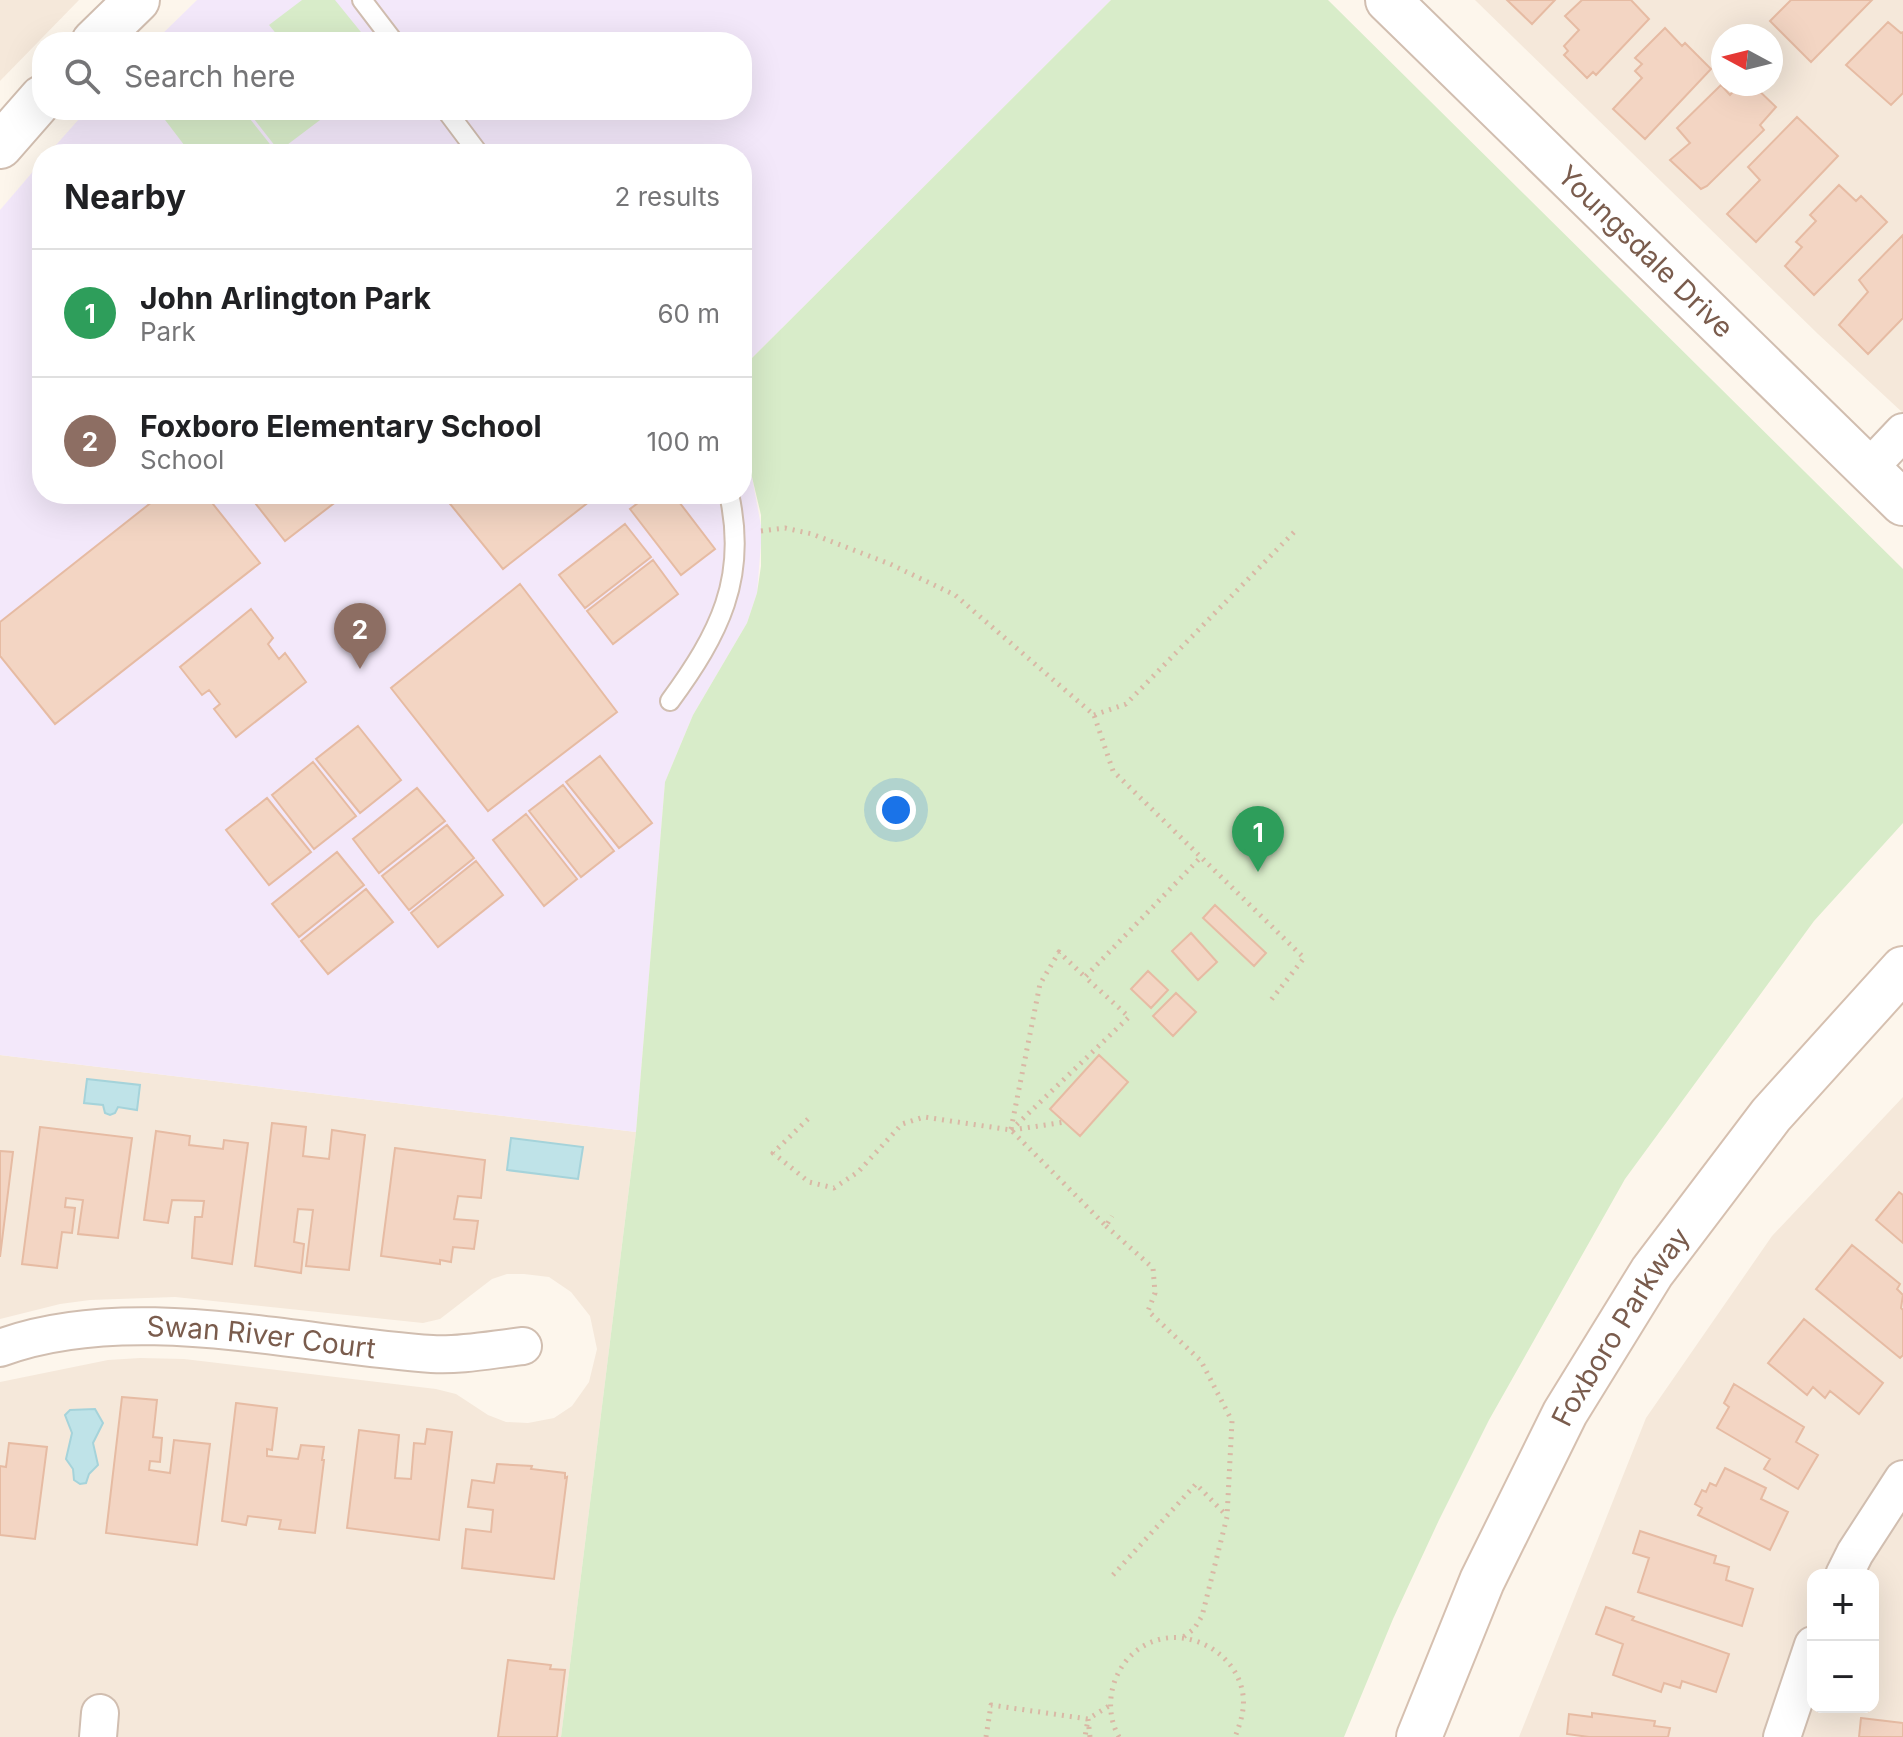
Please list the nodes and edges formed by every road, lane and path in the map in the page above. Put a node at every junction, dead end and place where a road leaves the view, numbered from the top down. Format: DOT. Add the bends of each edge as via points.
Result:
graph roads {
  1 [pos="137,0"];
  2 [pos="362,0"];
  3 [pos="1388,0"];
  4 [pos="104,32"];
  5 [pos="386,32"];
  6 [pos="32,109"];
  7 [pos="454,120"];
  8 [pos="472,144"];
  9 [pos="0,146"];
  10 [pos="1903,432"];
  11 [pos="1868,469"];
  12 [pos="1903,503"];
  13 [pos="731,504"];
  14 [pos="1297,529"];
  15 [pos="736,533"];
  16 [pos="670,701"];
  17 [pos="1094,715"];
  18 [pos="1201,857"];
  19 [pos="1903,969"];
  20 [pos="1085,977"];
  21 [pos="1271,1000"];
  22 [pos="808,1119"];
  23 [pos="1065,1122"];
  24 [pos="1011,1130"];
  25 [pos="1112,1216"];
  26 [pos="1106,1226"];
  27 [pos="523,1346"];
  28 [pos="0,1348"];
  29 [pos="1903,1479"];
  30 [pos="1227,1517"];
  31 [pos="1847,1569"];
  32 [pos="1113,1575"];
  33 [pos="1182,1638"];
  34 [pos="1807,1663"];
  35 [pos="1109,1706"];
  36 [pos="1088,1719"];
  37 [pos="986,1737"];
  38 [pos="1088,1737"];
  39 [pos="1119,1737"];
  40 [pos="1235,1737"];
  41 [pos="1419,1737"];
  42 [pos="1782,1737"];
  1 -- 4 [label="main road"];
  2 -- 5 [label="lane"];
  3 -- 11 [label="main road, Youngsdale Drive"];
  6 -- 9 [label="main road"];
  7 -- 8 [label="lane"];
  10 -- 11 [label="street"];
  11 -- 12 [label="main road, Youngsdale Drive"];
  13 -- 15 [label="lane"];
  14 -- 17 [label="path" via="1126,704"];
  15 -- 16 [label="lane" via="729,591 715,632"];
  15 -- 17 [label="path" via="785,528 812,534 955,595"];
  17 -- 18 [label="path" via="1113,771"];
  18 -- 20 [label="path"];
  18 -- 21 [label="path" via="1304,958"];
  19 -- 41 [label="main road, Foxboro Parkway" via="1771,1115 1652,1272 1565,1413 1482,1581"];
  20 -- 24 [label="path" via="1059,952 1040,984"];
  20 -- 24 [label="path" via="1129,1017"];
  22 -- 24 [label="path" via="773,1153 809,1182 834,1188 858,1172 902,1124 924,1117"];
  23 -- 24 [label="path"];
  24 -- 26 [label="path"];
  25 -- 26 [label="path"];
  26 -- 30 [label="path" via="1153,1268 1155,1293 1148,1311 1201,1361 1232,1421"];
  27 -- 28 [label="street, Swan River Court" via="434,1354 295,1337 143,1327 80,1330"];
  29 -- 31 [label="street"];
  30 -- 32 [label="path" via="1196,1484"];
  30 -- 33 [label="path" via="1202,1616"];
  33 -- 35 [label="path" via="1160,1639 1139,1648 1123,1663"];
  33 -- 40 [label="path" via="1222,1656 1236,1674 1243,1695"];
  34 -- 42 [label="street"];
  35 -- 36 [label="path"];
  35 -- 39 [label="path"];
  36 -- 37 [label="path" via="991,1705"];
  36 -- 38 [label="path"];
}
